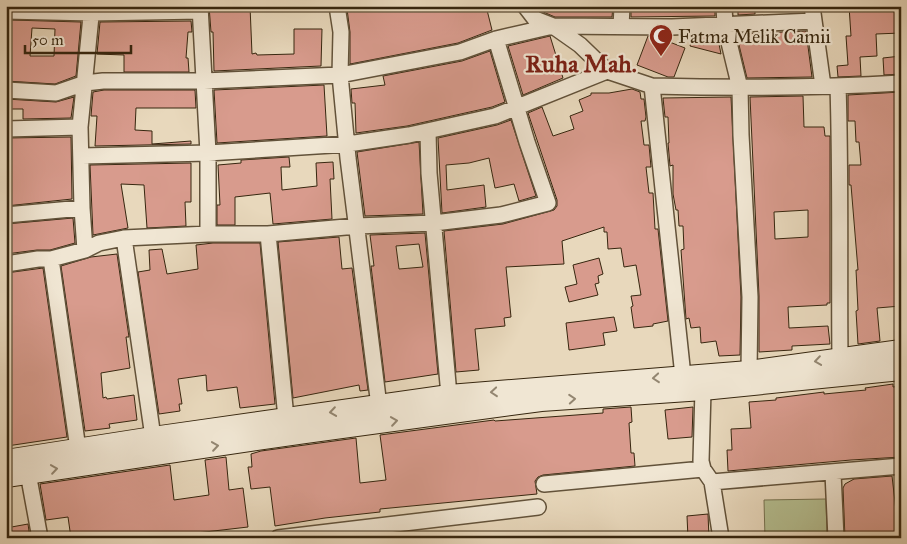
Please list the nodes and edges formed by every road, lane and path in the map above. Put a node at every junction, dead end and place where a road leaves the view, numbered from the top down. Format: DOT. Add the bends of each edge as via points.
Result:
graph roads {
  1 [pos="337,6"];
  2 [pos="525,6"];
  3 [pos="622,6"];
  4 [pos="724,6"];
  5 [pos="200,8"];
  6 [pos="92,9"];
  7 [pos="6,11"];
  8 [pos="813,14"];
  9 [pos="553,26"];
  10 [pos="725,26"];
  11 [pos="621,27"];
  12 [pos="496,39"];
  13 [pos="607,71"];
  14 [pos="340,75"];
  15 [pos="204,81"];
  16 [pos="85,83"];
  17 [pos="901,83"];
  18 [pos="652,86"];
  19 [pos="831,86"];
  20 [pos="740,88"];
  21 [pos="6,90"];
  22 [pos="517,108"];
  23 [pos="80,126"];
  24 [pos="6,129"];
  25 [pos="428,131"];
  26 [pos="348,144"];
  27 [pos="208,154"];
  28 [pos="82,156"];
  29 [pos="82,208"];
  30 [pos="6,215"];
  31 [pos="434,224"];
  32 [pos="357,226"];
  33 [pos="208,234"];
  34 [pos="268,234"];
  35 [pos="124,238"];
  36 [pos="85,250"];
  37 [pos="51,259"];
  38 [pos="6,264"];
  39 [pos="901,350"];
  40 [pos="840,358"];
  41 [pos="901,370"];
  42 [pos="749,371"];
  43 [pos="683,376"];
  44 [pos="703,390"];
  45 [pos="449,395"];
  46 [pos="378,406"];
  47 [pos="286,418"];
  48 [pos="153,437"];
  49 [pos="78,449"];
  50 [pos="6,460"];
  51 [pos="901,466"];
  52 [pos="703,469"];
  53 [pos="28,473"];
  54 [pos="833,473"];
  55 [pos="6,477"];
  56 [pos="712,482"];
  57 [pos="544,484"];
  58 [pos="538,507"];
  59 [pos="40,538"];
  60 [pos="278,538"];
  61 [pos="721,538"];
  62 [pos="836,538"];
  1 -- 14 [label="street" via="341,32"];
  2 -- 9 [label="street" via="535,19"];
  3 -- 11 [label="street"];
  4 -- 10 [label="street"];
  5 -- 6 [label="street"];
  5 -- 15 [label="street"];
  6 -- 7 [label="street"];
  6 -- 16 [label="street"];
  8 -- 10 [label="street"];
  8 -- 19 [label="street"];
  9 -- 11 [label="street"];
  9 -- 12 [label="street"];
  9 -- 13 [label="street" via="580,45"];
  10 -- 11 [label="street"];
  10 -- 20 [label="street"];
  12 -- 14 [label="street" via="460,52"];
  12 -- 22 [label="street"];
  13 -- 18 [label="street"];
  13 -- 22 [label="street"];
  14 -- 15 [label="street"];
  14 -- 26 [label="street"];
  15 -- 16 [label="street"];
  15 -- 27 [label="street"];
  16 -- 21 [label="street" via="56,93"];
  16 -- 23 [label="street"];
  17 -- 19 [label="street"];
  18 -- 20 [label="street"];
  18 -- 43 [label="street"];
  19 -- 20 [label="street"];
  19 -- 40 [label="street" via="841,163"];
  20 -- 42 [label="street" via="750,297"];
  22 -- 25 [label="street"];
  22 -- 31 [label="street" via="548,203 501,215"];
  23 -- 24 [label="street"];
  23 -- 28 [label="street"];
  25 -- 26 [label="street"];
  25 -- 31 [label="street"];
  26 -- 27 [label="street"];
  26 -- 32 [label="street"];
  27 -- 28 [label="street"];
  27 -- 33 [label="street"];
  28 -- 29 [label="street"];
  29 -- 30 [label="street"];
  29 -- 36 [label="street"];
  31 -- 32 [label="street"];
  31 -- 45 [label="street"];
  32 -- 34 [label="street"];
  32 -- 46 [label="street"];
  33 -- 34 [label="street"];
  33 -- 35 [label="street"];
  34 -- 47 [label="street"];
  35 -- 36 [label="street" via="99,243"];
  35 -- 48 [label="street"];
  36 -- 37 [label="street"];
  37 -- 38 [label="street"];
  37 -- 49 [label="street"];
  39 -- 40 [label="main road"];
  40 -- 42 [label="main road, one-way"];
  41 -- 44 [label="main road"];
  42 -- 43 [label="main road"];
  43 -- 45 [label="main road, one-way"];
  44 -- 52 [label="street"];
  53 -- 44 [label="main road, one-way" via="541,401"];
  45 -- 46 [label="main road"];
  46 -- 47 [label="main road, one-way"];
  47 -- 48 [label="main road"];
  48 -- 49 [label="main road"];
  49 -- 50 [label="main road"];
  51 -- 54 [label="street"];
  52 -- 56 [label="street"];
  52 -- 57 [label="street"];
  53 -- 55 [label="main road"];
  53 -- 59 [label="street"];
  54 -- 56 [label="street"];
  54 -- 62 [label="street"];
  56 -- 61 [label="street"];
  58 -- 60 [label="street"];
}
